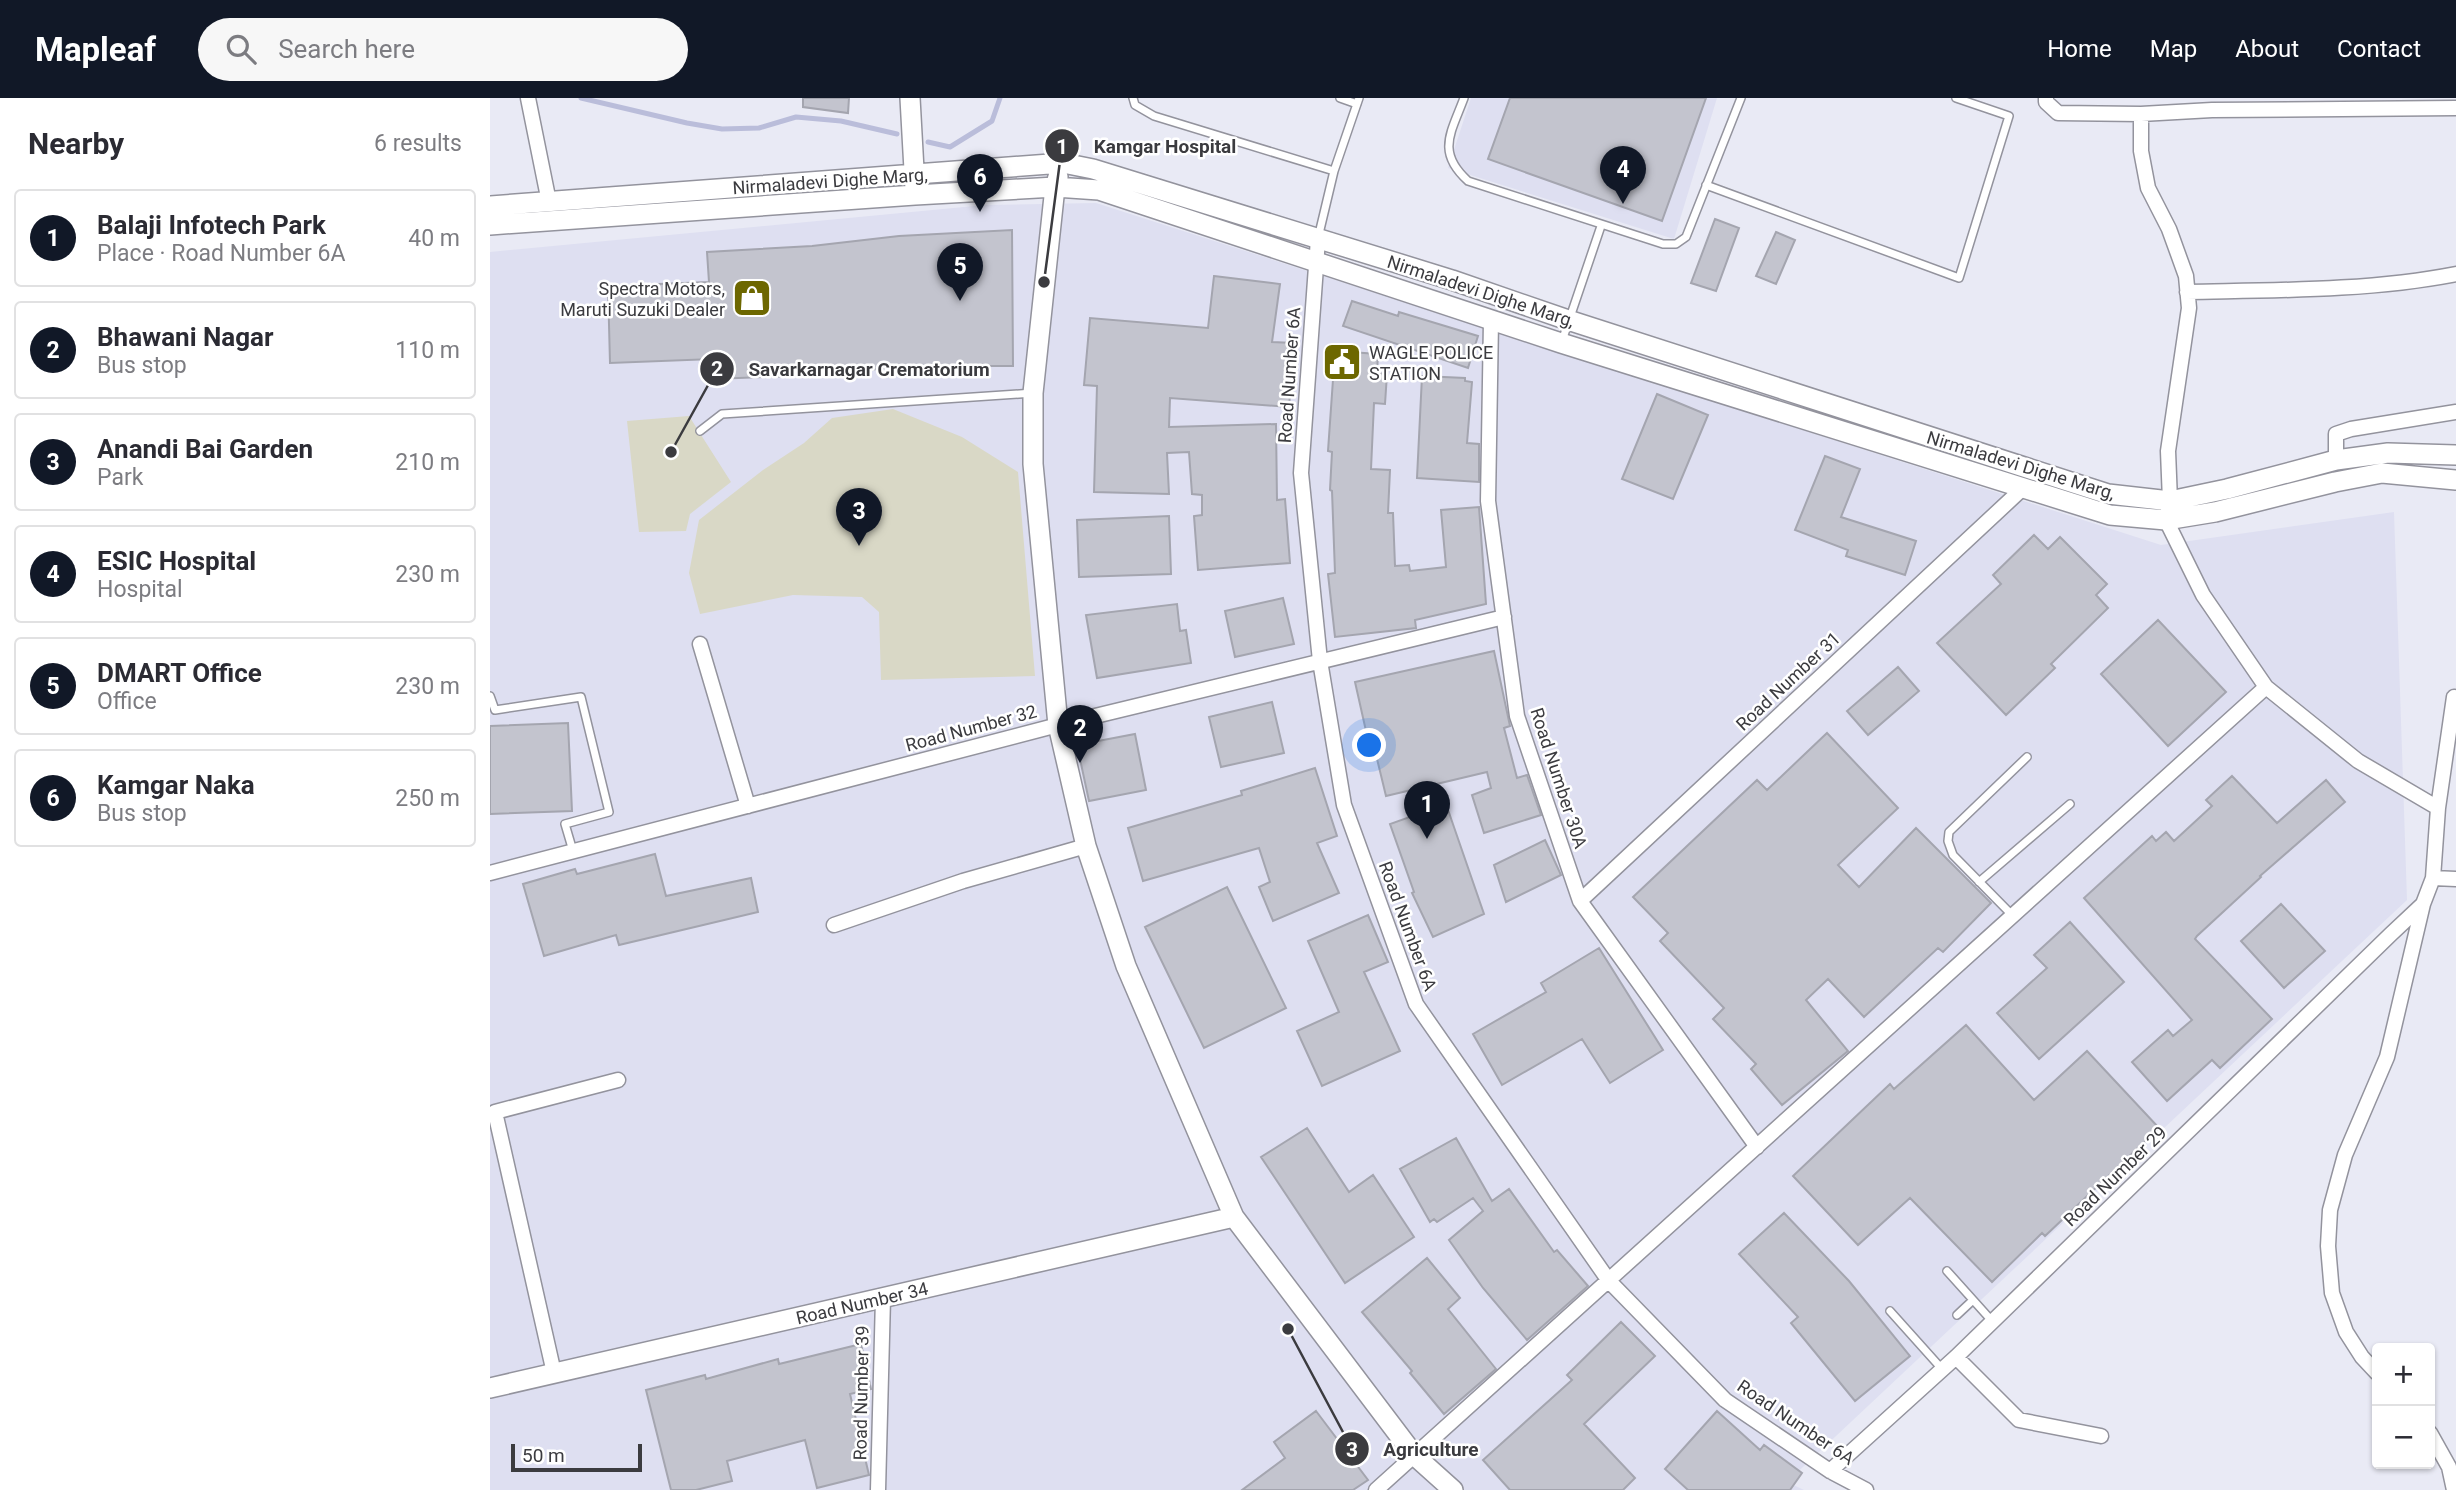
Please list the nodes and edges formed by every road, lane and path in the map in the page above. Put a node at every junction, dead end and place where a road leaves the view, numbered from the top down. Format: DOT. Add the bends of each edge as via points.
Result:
graph roads {
  1 [pos="528,98"];
  2 [pos="910,98"];
  3 [pos="1133,98"];
  4 [pos="1340,98"];
  5 [pos="1464,98"];
  6 [pos="1741,98"];
  7 [pos="1956,98"];
  8 [pos="2046,98"];
  9 [pos="1358,101"];
  10 [pos="2212,104"];
  11 [pos="2456,108"];
  12 [pos="2141,114"];
  13 [pos="1063,163"];
  14 [pos="1334,171"];
  15 [pos="915,185"];
  16 [pos="1706,185"];
  17 [pos="1055,187"];
  18 [pos="549,202"];
  19 [pos="490,206"];
  20 [pos="490,225"];
  21 [pos="1601,226"];
  22 [pos="1318,239"];
  23 [pos="1317,261"];
  24 [pos="2456,274"];
  25 [pos="2187,292"];
  26 [pos="1568,320"];
  27 [pos="1491,321"];
  28 [pos="1561,343"];
  29 [pos="1033,393"];
  30 [pos="2456,412"];
  31 [pos="700,431"];
  32 [pos="2456,455"];
  33 [pos="2336,460"];
  34 [pos="2456,480"];
  35 [pos="2022,489"];
  36 [pos="2168,510"];
  37 [pos="1504,617"];
  38 [pos="700,644"];
  39 [pos="1320,661"];
  40 [pos="2266,687"];
  41 [pos="490,696"];
  42 [pos="2454,697"];
  43 [pos="1058,726"];
  44 [pos="2027,757"];
  45 [pos="2070,804"];
  46 [pos="748,806"];
  47 [pos="2438,808"];
  48 [pos="1086,846"];
  49 [pos="573,851"];
  50 [pos="490,873"];
  51 [pos="2432,878"];
  52 [pos="2456,879"];
  53 [pos="1979,882"];
  54 [pos="1580,901"];
  55 [pos="2423,904"];
  56 [pos="2012,916"];
  57 [pos="834,925"];
  58 [pos="618,1080"];
  59 [pos="1757,1147"];
  60 [pos="1234,1217"];
  61 [pos="1947,1271"];
  62 [pos="1609,1281"];
  63 [pos="883,1298"];
  64 [pos="1973,1300"];
  65 [pos="1889,1311"];
  66 [pos="1956,1315"];
  67 [pos="1993,1322"];
  68 [pos="1956,1357"];
  69 [pos="2372,1368"];
  70 [pos="1942,1370"];
  71 [pos="554,1373"];
  72 [pos="490,1388"];
  73 [pos="2101,1436"];
  74 [pos="2435,1442"];
  75 [pos="1414,1455"];
  76 [pos="1830,1471"];
  77 [pos="878,1490"];
  78 [pos="1376,1490"];
  79 [pos="1453,1490"];
  80 [pos="1866,1490"];
  81 [pos="2454,1490"];
  1 -- 18 [label="street"];
  2 -- 15 [label="main road"];
  3 -- 14 [label="lane" via="1135,105 1154,116"];
  4 -- 9 [label="lane"];
  5 -- 21 [label="lane" via="1450,136 1448,154 1453,168 1488,189"];
  6 -- 16 [label="lane"];
  7 -- 16 [label="lane" via="2010,116 1959,278"];
  8 -- 12 [label="street" via="2058,113"];
  9 -- 14 [label="lane"];
  10 -- 11 [label="street"];
  10 -- 12 [label="street"];
  12 -- 25 [label="street" via="2148,188 2169,229"];
  13 -- 15 [label="main road, Nirmaladevi Dighe Marg,"];
  13 -- 17 [label="main road"];
  13 -- 22 [label="main road, Nirmaladevi Dighe Marg,"];
  14 -- 22 [label="lane"];
  15 -- 17 [label="main road, Nirmaladevi Dighe Marg,"];
  15 -- 18 [label="main road, Nirmaladevi Dighe Marg,"];
  15 -- 20 [label="main road, Nirmaladevi Dighe Marg,"];
  16 -- 21 [label="lane" via="1686,237 1676,244 1647,241"];
  17 -- 23 [label="main road, Nirmaladevi Dighe Marg," via="1099,190"];
  17 -- 29 [label="main road"];
  18 -- 19 [label="main road, Nirmaladevi Dighe Marg,"];
  21 -- 26 [label="lane"];
  22 -- 23 [label="street, Road Number 6A"];
  22 -- 26 [label="main road, Nirmaladevi Dighe Marg,"];
  23 -- 27 [label="main road, Nirmaladevi Dighe Marg,"];
  23 -- 39 [label="street, Road Number 6A" via="1301,474"];
  24 -- 25 [label="street" via="2320,289"];
  25 -- 36 [label="street" via="2189,308 2168,451"];
  26 -- 28 [label="lane"];
  26 -- 36 [label="main road, Nirmaladevi Dighe Marg,"];
  27 -- 28 [label="main road, Nirmaladevi Dighe Marg,"];
  27 -- 37 [label="street, Road Number 30A" via="1488,501"];
  28 -- 35 [label="main road, Nirmaladevi Dighe Marg,"];
  29 -- 31 [label="lane" via="722,414"];
  29 -- 43 [label="main road" via="1032,464"];
  30 -- 33 [label="street" via="2336,435"];
  32 -- 33 [label="main road, Nirmaladevi Dighe Marg," via="2388,453"];
  33 -- 36 [label="main road, Nirmaladevi Dighe Marg,"];
  34 -- 36 [label="main road, Nirmaladevi Dighe Marg," via="2382,473 2215,512"];
  35 -- 36 [label="main road, Nirmaladevi Dighe Marg," via="2109,515"];
  35 -- 54 [label="street, Road Number 31"];
  36 -- 40 [label="street" via="2203,595"];
  37 -- 39 [label="street, Road Number 32"];
  37 -- 54 [label="street, Road Number 30A" via="1517,716"];
  38 -- 46 [label="street"];
  39 -- 43 [label="street, Road Number 32"];
  39 -- 62 [label="street, Road Number 6A" via="1344,805 1416,1004"];
  40 -- 47 [label="street" via="2358,761"];
  40 -- 56 [label="street"];
  41 -- 49 [label="lane" via="495,710 581,697 609,812 565,824"];
  42 -- 47 [label="street"];
  43 -- 46 [label="street, Road Number 32"];
  43 -- 48 [label="main road"];
  44 -- 53 [label="lane" via="1949,832 1953,855"];
  45 -- 53 [label="lane"];
  46 -- 49 [label="street, Road Number 32"];
  47 -- 51 [label="street"];
  48 -- 57 [label="street"];
  48 -- 60 [label="main road" via="1126,966"];
  49 -- 50 [label="street, Road Number 32"];
  51 -- 52 [label="street"];
  51 -- 55 [label="street"];
  53 -- 56 [label="lane"];
  54 -- 59 [label="street, Road Number 30A"];
  55 -- 67 [label="street, Road Number 29"];
  55 -- 69 [label="street" via="2387,1057 2346,1155 2330,1210 2332,1293 2346,1332"];
  56 -- 59 [label="street"];
  58 -- 71 [label="street" via="495,1112"];
  59 -- 62 [label="street"];
  60 -- 63 [label="main road, Road Number 34"];
  60 -- 75 [label="main road"];
  61 -- 64 [label="lane"];
  62 -- 75 [label="street"];
  62 -- 76 [label="street, Road Number 6A" via="1725,1400"];
  63 -- 71 [label="main road, Road Number 34"];
  63 -- 77 [label="street, Road Number 39"];
  64 -- 66 [label="lane"];
  64 -- 67 [label="lane"];
  65 -- 70 [label="lane"];
  67 -- 68 [label="street, Road Number 29"];
  68 -- 70 [label="street, Road Number 29"];
  68 -- 73 [label="street" via="2019,1420"];
  70 -- 76 [label="street, Road Number 29"];
  71 -- 72 [label="main road, Road Number 34"];
  74 -- 81 [label="street" via="2449,1467"];
  75 -- 78 [label="street"];
  75 -- 79 [label="main road"];
  76 -- 80 [label="street, Road Number 6A"];
}
